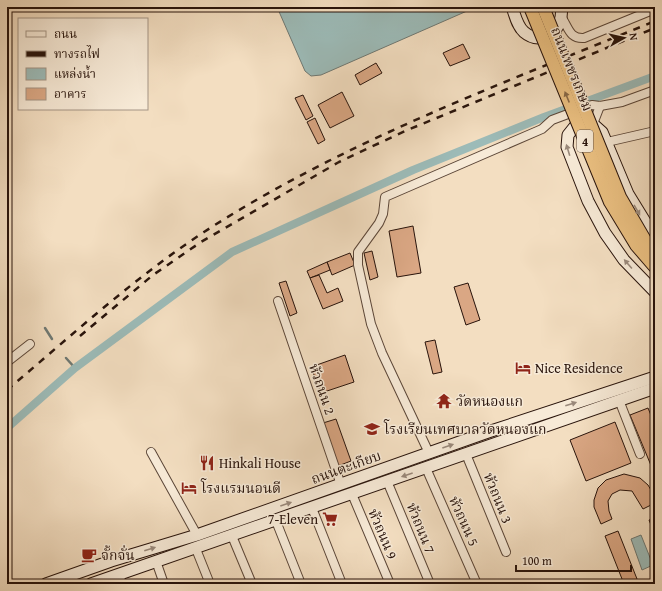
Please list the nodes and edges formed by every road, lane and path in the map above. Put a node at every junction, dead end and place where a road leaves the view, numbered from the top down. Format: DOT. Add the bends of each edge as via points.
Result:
graph roads {
  1 [pos="512,7"];
  2 [pos="530,7"];
  3 [pos="543,7"];
  4 [pos="655,9"];
  5 [pos="562,12"];
  6 [pos="655,90"];
  7 [pos="600,106"];
  8 [pos="593,124"];
  9 [pos="655,131"];
  10 [pos="606,142"];
  11 [pos="655,238"];
  12 [pos="655,252"];
  13 [pos="655,267"];
  14 [pos="655,292"];
  15 [pos="278,301"];
  16 [pos="30,344"];
  17 [pos="7,362"];
  18 [pos="655,376"];
  19 [pos="655,388"];
  20 [pos="619,400"];
  21 [pos="152,452"];
  22 [pos="466,454"];
  23 [pos="640,454"];
  24 [pos="424,455"];
  25 [pos="425,468"];
  26 [pos="387,481"];
  27 [pos="341,485"];
  28 [pos="352,494"];
  29 [pos="312,508"];
  30 [pos="276,521"];
  31 [pos="197,535"];
  32 [pos="232,536"];
  33 [pos="168,543"];
  34 [pos="196,548"];
  35 [pos="506,552"];
  36 [pos="172,556"];
  37 [pos="111,561"];
  38 [pos="156,561"];
  39 [pos="116,575"];
  40 [pos="46,584"];
  41 [pos="90,584"];
  42 [pos="124,584"];
  43 [pos="164,584"];
  44 [pos="210,584"];
  45 [pos="252,584"];
  46 [pos="301,584"];
  47 [pos="342,584"];
  48 [pos="390,584"];
  49 [pos="430,584"];
  50 [pos="477,584"];
  1 -- 5 [label="street" via="525,33 540,37 552,34 560,25"];
  13 -- 2 [label="main road, ถนนเพชรเกษม / 4, one-way, bridge" via="636,245 610,202"];
  3 -- 12 [label="main road, ถนนเพชรเกษม / 4, bridge" via="620,197"];
  4 -- 5 [label="street" via="580,38 573,36"];
  6 -- 7 [label="street" via="622,102"];
  7 -- 8 [label="street"];
  7 -- 24 [label="street" via="592,105 552,120 542,129 385,197 379,223 358,252 358,266 371,324"];
  8 -- 10 [label="street" via="602,132"];
  14 -- 8 [label="street, one-way" via="624,260 605,233 588,201 566,147 571,129 581,123"];
  9 -- 10 [label="street"];
  10 -- 11 [label="street, one-way" via="628,194"];
  15 -- 27 [label="street, หัวถนน 2"];
  16 -- 17 [label="street"];
  24 -- 18 [label="street, ถนนตะเกียบ, one-way"];
  19 -- 20 [label="street, ถนนตะเกียบ"];
  20 -- 22 [label="street, ถนนตะเกียบ"];
  20 -- 23 [label="street"];
  21 -- 31 [label="street"];
  22 -- 25 [label="street, ถนนตะเกียบ"];
  22 -- 35 [label="street, หัวถนน 3"];
  24 -- 25 [label="street"];
  24 -- 27 [label="street, ถนนตะเกียบ"];
  25 -- 26 [label="street, ถนนตะเกียบ, one-way"];
  25 -- 50 [label="street, หัวถนน 5"];
  26 -- 28 [label="street, ถนนตะเกียบ"];
  26 -- 49 [label="street, หัวถนน 7"];
  31 -- 27 [label="street, ถนนตะเกียบ, one-way"];
  28 -- 29 [label="street, ถนนตะเกียบ"];
  28 -- 48 [label="street, หัวถนน 9"];
  29 -- 30 [label="street, ถนนตะเกียบ"];
  29 -- 47 [label="street"];
  30 -- 32 [label="street, ถนนตะเกียบ"];
  30 -- 46 [label="street"];
  31 -- 33 [label="street, ถนนตะเกียบ"];
  32 -- 34 [label="street, ถนนตะเกียบ"];
  32 -- 45 [label="street"];
  33 -- 36 [label="street"];
  37 -- 33 [label="street, ถนนตะเกียบ, one-way"];
  34 -- 36 [label="street, ถนนตะเกียบ"];
  34 -- 44 [label="street"];
  36 -- 38 [label="street, ถนนตะเกียบ"];
  37 -- 39 [label="street"];
  37 -- 40 [label="street, ถนนตะเกียบ"];
  38 -- 39 [label="street, ถนนตะเกียบ"];
  38 -- 43 [label="street"];
  39 -- 41 [label="street, ถนนตะเกียบ"];
  39 -- 42 [label="street"];
}
